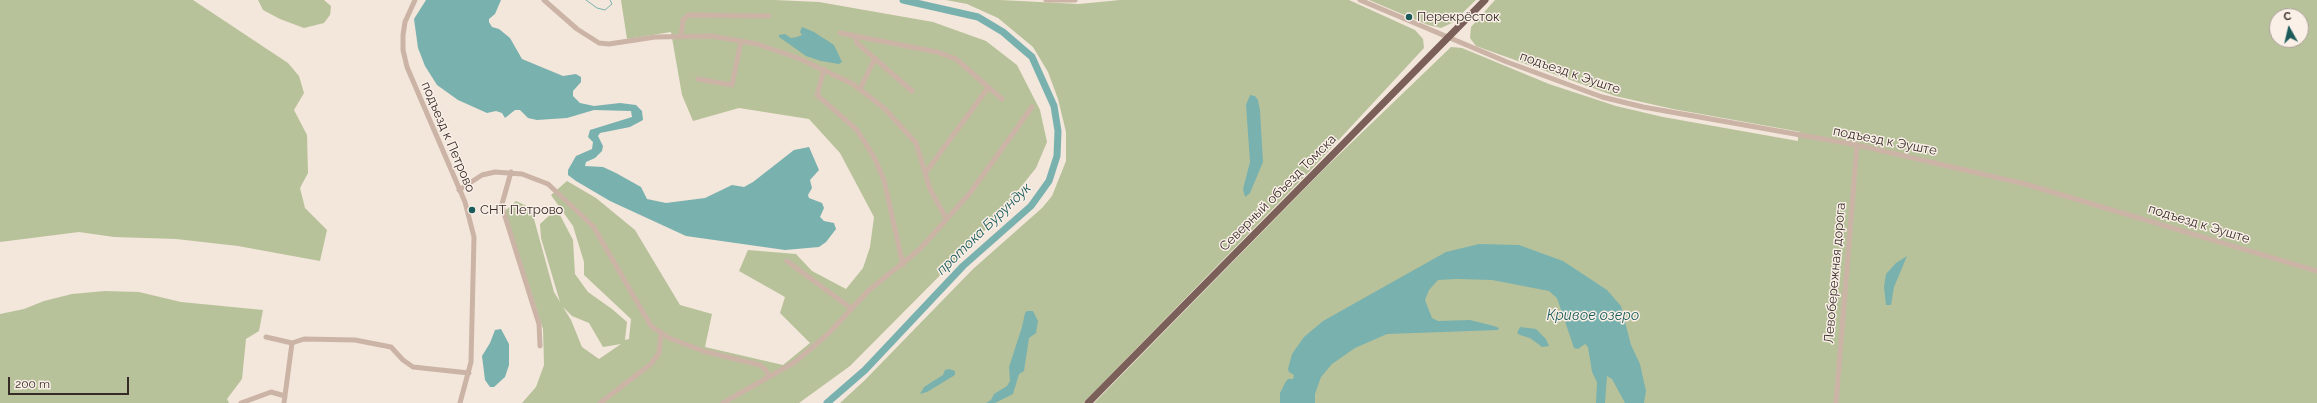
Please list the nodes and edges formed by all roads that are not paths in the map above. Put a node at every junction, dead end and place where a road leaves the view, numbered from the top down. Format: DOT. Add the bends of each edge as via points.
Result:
graph roads {
  1 [pos="415,0"];
  2 [pos="544,0"];
  3 [pos="1046,0"];
  4 [pos="1075,0"];
  5 [pos="1360,0"];
  6 [pos="1485,0"];
  7 [pos="770,16"];
  8 [pos="840,33"];
  9 [pos="855,36"];
  10 [pos="681,37"];
  11 [pos="1448,38"];
  12 [pos="741,41"];
  13 [pos="875,58"];
  14 [pos="824,69"];
  15 [pos="698,79"];
  16 [pos="988,88"];
  17 [pos="860,89"];
  18 [pos="912,91"];
  19 [pos="1002,99"];
  20 [pos="1032,107"];
  21 [pos="1857,145"];
  22 [pos="511,172"];
  23 [pos="926,172"];
  24 [pos="459,190"];
  25 [pos="946,218"];
  26 [pos="787,261"];
  27 [pos="903,265"];
  28 [pos="2317,270"];
  29 [pos="852,309"];
  30 [pos="660,332"];
  31 [pos="266,337"];
  32 [pos="292,343"];
  33 [pos="540,346"];
  34 [pos="469,374"];
  35 [pos="769,377"];
  36 [pos="285,396"];
  37 [pos="241,403"];
  38 [pos="284,403"];
  39 [pos="460,403"];
  40 [pos="600,403"];
  41 [pos="723,403"];
  42 [pos="1088,403"];
  43 [pos="1836,403"];
  1 -- 24 [label="street, подъезд к Петрово" via="402,35 406,67"];
  2 -- 10 [label="street" via="577,29 599,43"];
  3 -- 4 [label="street"];
  5 -- 11 [label="street"];
  6 -- 11 [label="main road, Северный объезд Томска"];
  7 -- 10 [label="street" via="688,15 683,20"];
  8 -- 9 [label="street"];
  9 -- 13 [label="street" via="857,43"];
  9 -- 16 [label="street" via="937,52 956,59"];
  10 -- 12 [label="street" via="712,36"];
  11 -- 21 [label="street, подъезд к Эуште" via="1608,99 1642,108"];
  11 -- 42 [label="main road, Северный объезд Томска"];
  12 -- 14 [label="street" via="757,44"];
  12 -- 15 [label="street" via="732,85"];
  13 -- 17 [label="street"];
  13 -- 18 [label="street"];
  14 -- 17 [label="street"];
  14 -- 27 [label="street" via="817,95 857,130 874,157 884,180"];
  16 -- 19 [label="street"];
  16 -- 23 [label="street"];
  17 -- 23 [label="street" via="885,109 916,143"];
  20 -- 25 [label="street" via="983,176"];
  21 -- 28 [label="street, подъезд к Эуште" via="2029,185"];
  21 -- 43 [label="street, Левобережная дорога"];
  22 -- 24 [label="street" via="482,175"];
  22 -- 30 [label="street" via="548,184 593,226 651,326"];
  22 -- 33 [label="street" via="502,204 503,210 538,324"];
  23 -- 25 [label="street" via="930,189"];
  24 -- 34 [label="street, подъезд к Петрово" via="474,237"];
  25 -- 27 [label="street"];
  26 -- 29 [label="street"];
  27 -- 29 [label="street" via="868,291"];
  29 -- 35 [label="street" via="795,362"];
  30 -- 35 [label="street" via="703,351 760,365"];
  30 -- 40 [label="street" via="659,353 651,364"];
  31 -- 32 [label="street"];
  32 -- 34 [label="street" via="304,338 355,340 391,347 413,367"];
  32 -- 36 [label="street"];
  34 -- 39 [label="street, подъезд к Петрово"];
  35 -- 41 [label="street"];
  36 -- 37 [label="street" via="271,392"];
  36 -- 38 [label="street"];
}
